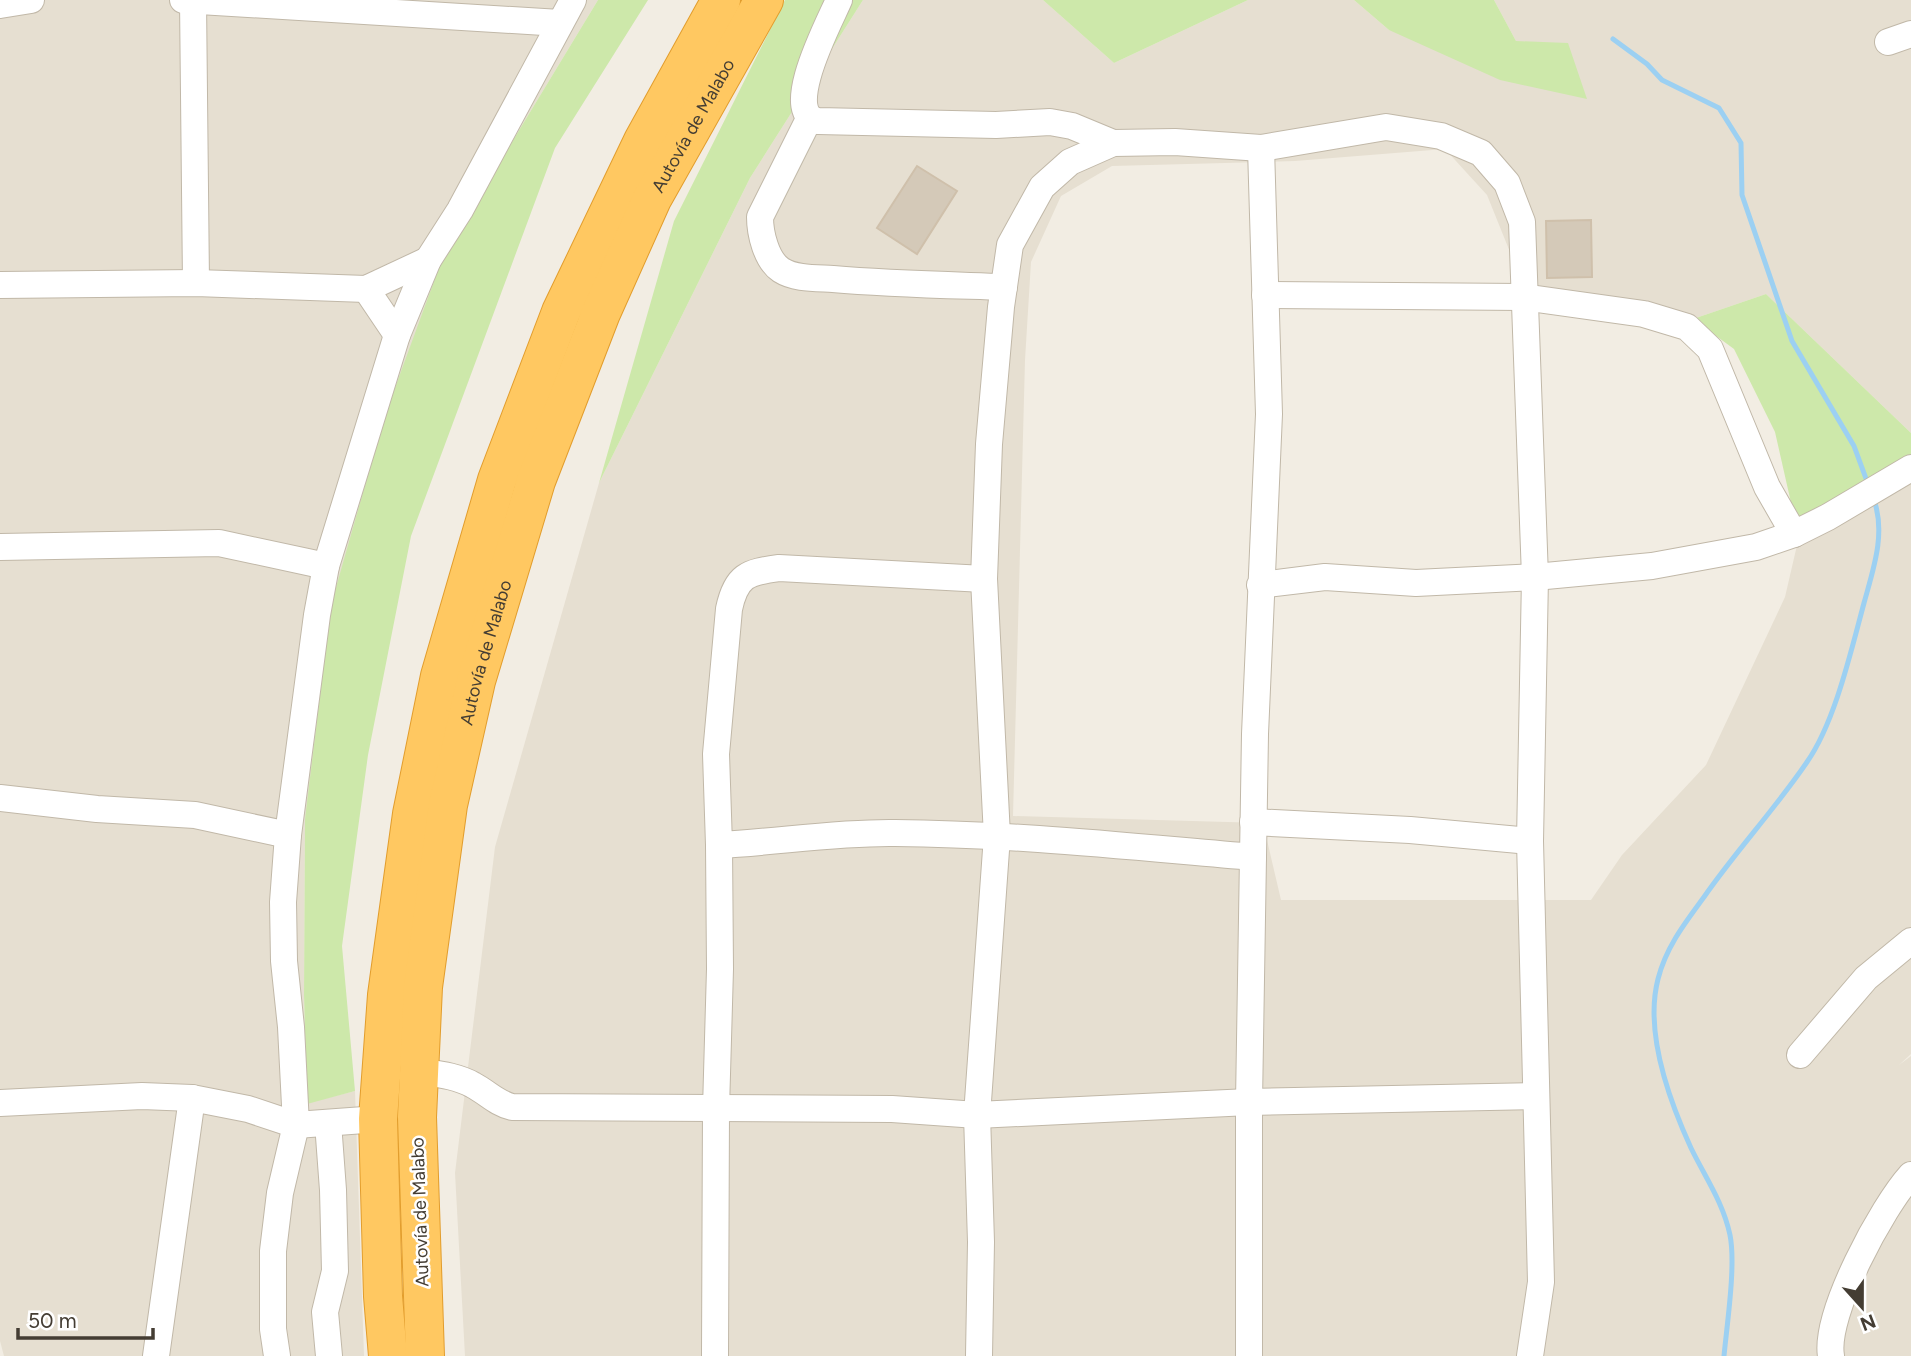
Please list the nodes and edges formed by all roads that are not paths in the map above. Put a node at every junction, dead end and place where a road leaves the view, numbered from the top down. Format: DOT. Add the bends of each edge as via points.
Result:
graph roads {
  1 [pos="31,0"];
  2 [pos="183,0"];
  3 [pos="193,0"];
  4 [pos="573,0"];
  5 [pos="721,0"];
  6 [pos="764,0"];
  7 [pos="839,0"];
  8 [pos="0,5"];
  9 [pos="560,23"];
  10 [pos="809,119"];
  11 [pos="1113,143"];
  12 [pos="1261,148"];
  13 [pos="428,260"];
  14 [pos="196,283"];
  15 [pos="0,285"];
  16 [pos="1004,286"];
  17 [pos="366,289"];
  18 [pos="1265,295"];
  19 [pos="1523,297"];
  20 [pos="397,335"];
  21 [pos="1911,468"];
  22 [pos="1794,534"];
  23 [pos="0,547"];
  24 [pos="327,566"];
  25 [pos="1535,577"];
  26 [pos="984,579"];
  27 [pos="1261,585"];
  28 [pos="0,798"];
  29 [pos="1253,822"];
  30 [pos="288,835"];
  31 [pos="997,836"];
  32 [pos="1530,841"];
  33 [pos="719,845"];
  34 [pos="1253,857"];
  35 [pos="1911,941"];
  36 [pos="1800,1055"];
  37 [pos="419,1071"];
  38 [pos="1535,1096"];
  39 [pos="192,1098"];
  40 [pos="1249,1102"];
  41 [pos="0,1103"];
  42 [pos="716,1110"];
  43 [pos="977,1115"];
  44 [pos="378,1119"];
  45 [pos="328,1123"];
  46 [pos="296,1125"];
  47 [pos="1911,1175"];
  48 [pos="156,1356"];
  49 [pos="276,1356"];
  50 [pos="329,1356"];
  51 [pos="388,1356"];
  52 [pos="425,1356"];
  53 [pos="715,1356"];
  54 [pos="979,1356"];
  55 [pos="1249,1356"];
  56 [pos="1530,1356"];
  57 [pos="1831,1356"];
  1 -- 8 [label="street"];
  2 -- 3 [label="street"];
  3 -- 9 [label="street"];
  3 -- 14 [label="street"];
  4 -- 9 [label="street"];
  5 -- 44 [label="highway, Autovía de Malabo" via="643,141 561,312 493,492 440,676 412,814 387,995"];
  6 -- 37 [label="highway, Autovía de Malabo" via="652,199 601,313 532,494 476,681 449,805 424,988"];
  7 -- 10 [label="street" via="802,94"];
  9 -- 13 [label="street" via="460,210"];
  10 -- 11 [label="street" via="996,125 1050,122"];
  10 -- 16 [label="street" via="761,216 763,240 780,269 799,277 859,282"];
  11 -- 12 [label="street"];
  11 -- 16 [label="street" via="1070,162 1042,187 1010,245"];
  12 -- 18 [label="street"];
  12 -- 19 [label="street" via="1386,127 1441,136 1481,153 1507,183 1522,222"];
  13 -- 17 [label="street"];
  13 -- 20 [label="street"];
  14 -- 15 [label="street"];
  14 -- 17 [label="street"];
  16 -- 26 [label="street" via="989,444"];
  17 -- 20 [label="street"];
  18 -- 19 [label="street"];
  18 -- 27 [label="street" via="1269,414"];
  19 -- 22 [label="street" via="1644,314 1687,327 1710,349 1767,488"];
  19 -- 25 [label="street"];
  20 -- 24 [label="street"];
  21 -- 22 [label="street"];
  22 -- 25 [label="street" via="1756,547 1651,566"];
  23 -- 24 [label="street" via="219,543"];
  24 -- 30 [label="street"];
  25 -- 27 [label="street" via="1416,583 1325,577"];
  25 -- 32 [label="street"];
  26 -- 31 [label="street"];
  26 -- 33 [label="street" via="779,568 757,571 741,580 733,590 729,609 716,754"];
  27 -- 29 [label="street"];
  28 -- 30 [label="street" via="195,816"];
  29 -- 32 [label="street"];
  29 -- 34 [label="street"];
  30 -- 46 [label="street" via="284,961"];
  31 -- 33 [label="street" via="863,833"];
  31 -- 34 [label="street"];
  31 -- 43 [label="street"];
  32 -- 38 [label="street"];
  33 -- 42 [label="street"];
  34 -- 40 [label="street"];
  35 -- 36 [label="street" via="1866,978"];
  37 -- 42 [label="street" via="457,1078 512,1107"];
  37 -- 52 [label="highway, Autovía de Malabo"];
  38 -- 40 [label="street"];
  38 -- 56 [label="street" via="1541,1282"];
  39 -- 41 [label="street"];
  39 -- 46 [label="street"];
  39 -- 48 [label="street"];
  40 -- 43 [label="street"];
  40 -- 55 [label="street"];
  42 -- 43 [label="street" via="892,1109"];
  42 -- 53 [label="street"];
  43 -- 54 [label="street"];
  44 -- 45 [label="street"];
  44 -- 51 [label="highway, Autovía de Malabo"];
  45 -- 46 [label="street"];
  45 -- 50 [label="street" via="335,1271 325,1312"];
  46 -- 49 [label="street" via="280,1193 273,1251"];
  47 -- 57 [label="street" via="1872,1232 1833,1319"];
}
